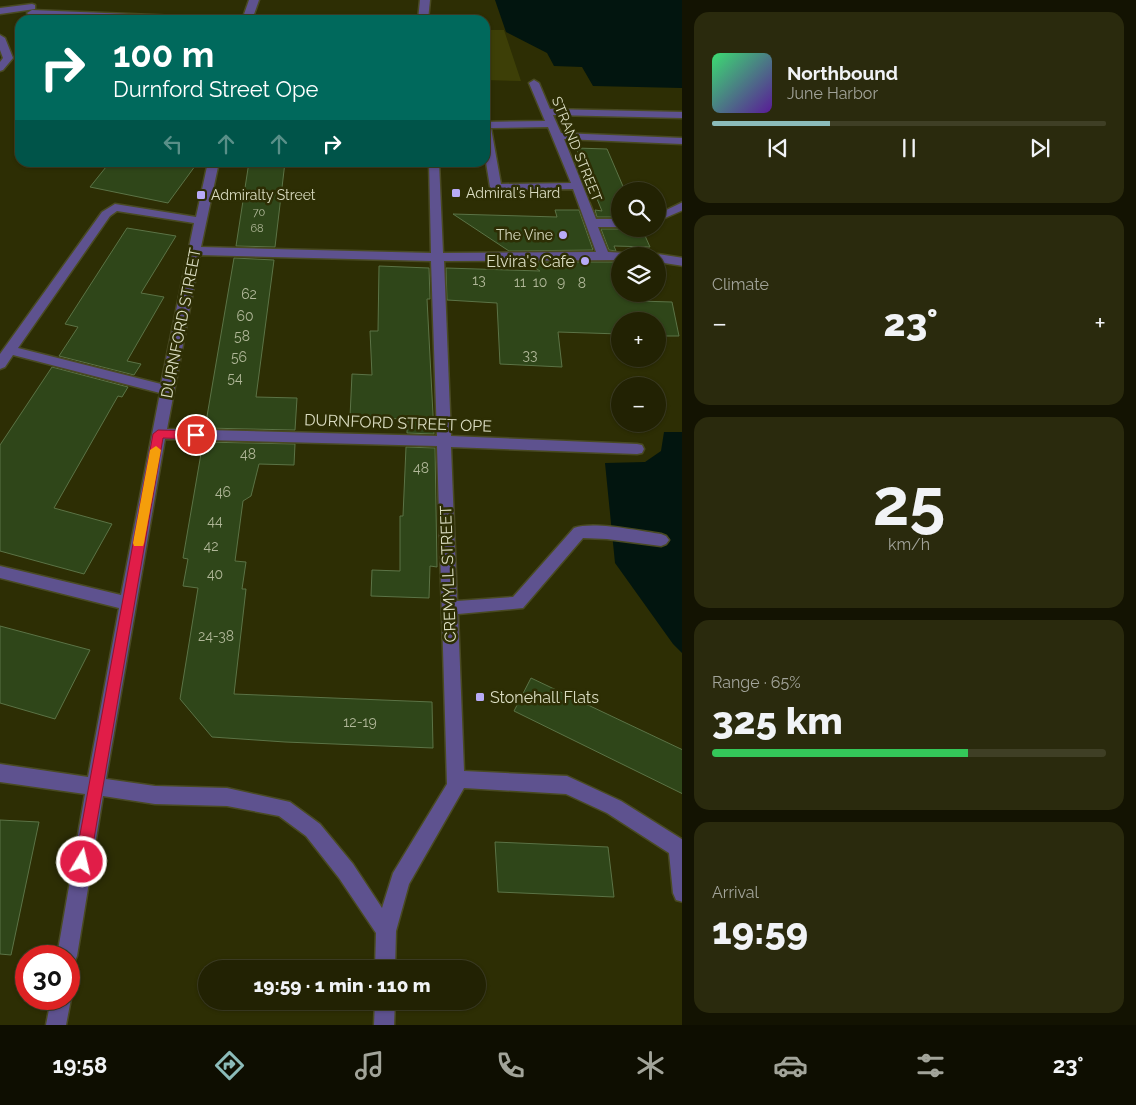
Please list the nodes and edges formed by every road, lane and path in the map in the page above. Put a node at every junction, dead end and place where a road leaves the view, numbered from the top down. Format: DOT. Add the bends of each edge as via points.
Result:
graph roads {
  1 [pos="8,0"];
  2 [pos="254,0"];
  3 [pos="425,0"];
  4 [pos="33,8"];
  5 [pos="0,11"];
  6 [pos="132,15"];
  7 [pos="250,15"];
  8 [pos="424,15"];
  9 [pos="0,38"];
  10 [pos="0,68"];
  11 [pos="534,83"];
  12 [pos="546,112"];
  13 [pos="682,115"];
  14 [pos="552,124"];
  15 [pos="490,125"];
  16 [pos="557,136"];
  17 [pos="682,141"];
  18 [pos="490,153"];
  19 [pos="213,167"];
  20 [pos="434,167"];
  21 [pos="577,186"];
  22 [pos="682,205"];
  23 [pos="666,214"];
  24 [pos="201,221"];
  25 [pos="590,223"];
  26 [pos="611,223"];
  27 [pos="194,251"];
  28 [pos="603,255"];
  29 [pos="611,255"];
  30 [pos="438,257"];
  31 [pos="10,350"];
  32 [pos="0,364"];
  33 [pos="167,390"];
  34 [pos="158,434"];
  35 [pos="444,441"];
  36 [pos="637,449"];
  37 [pos="660,540"];
  38 [pos="0,572"];
  39 [pos="127,603"];
  40 [pos="449,608"];
  41 [pos="0,773"];
  42 [pos="455,778"];
  43 [pos="95,786"];
  44 [pos="682,893"];
  45 [pos="386,931"];
  46 [pos="69,945"];
  47 [pos="385,960"];
  48 [pos="58,1010"];
  49 [pos="385,1010"];
  50 [pos="56,1025"];
  51 [pos="384,1025"];
  1 -- 4 [label="street"];
  2 -- 7 [label="street"];
  3 -- 8 [label="street"];
  4 -- 5 [label="street"];
  4 -- 6 [label="street"];
  9 -- 10 [label="street" via="8,58"];
  11 -- 12 [label="street, STRAND STREET"];
  12 -- 13 [label="street"];
  12 -- 14 [label="street, STRAND STREET"];
  14 -- 15 [label="street"];
  14 -- 16 [label="street, STRAND STREET"];
  16 -- 17 [label="street"];
  16 -- 21 [label="street, STRAND STREET"];
  18 -- 21 [label="street" via="496,187"];
  19 -- 24 [label="street, DURNFORD STREET"];
  20 -- 30 [label="street, CREMYLL STREET"];
  21 -- 25 [label="street, STRAND STREET"];
  22 -- 23 [label="street"];
  24 -- 27 [label="street, DURNFORD STREET"];
  24 -- 31 [label="street" via="114,207"];
  25 -- 26 [label="street"];
  25 -- 28 [label="street, STRAND STREET"];
  27 -- 30 [label="street"];
  27 -- 33 [label="street, DURNFORD STREET"];
  28 -- 29 [label="street"];
  28 -- 30 [label="street"];
  30 -- 35 [label="street, CREMYLL STREET"];
  31 -- 32 [label="street"];
  31 -- 33 [label="street"];
  33 -- 34 [label="street, DURNFORD STREET"];
  34 -- 35 [label="street, DURNFORD STREET OPE"];
  34 -- 39 [label="street, DURNFORD STREET"];
  35 -- 36 [label="street, DURNFORD STREET OPE"];
  35 -- 40 [label="street, CREMYLL STREET"];
  37 -- 40 [label="street" via="578,532 517,603"];
  38 -- 39 [label="street"];
  39 -- 43 [label="street, DURNFORD STREET"];
  40 -- 42 [label="street, CREMYLL STREET"];
  41 -- 43 [label="street"];
  42 -- 44 [label="street" via="567,785 614,807 678,848"];
  42 -- 45 [label="street, CREMYLL STREET" via="456,786 400,880"];
  43 -- 45 [label="street" via="155,794 227,797 283,808 314,830"];
  43 -- 46 [label="street, DURNFORD STREET"];
  45 -- 47 [label="street, CREMYLL STREET"];
  48 -- 50 [label="street"];
  49 -- 51 [label="street"];
}
